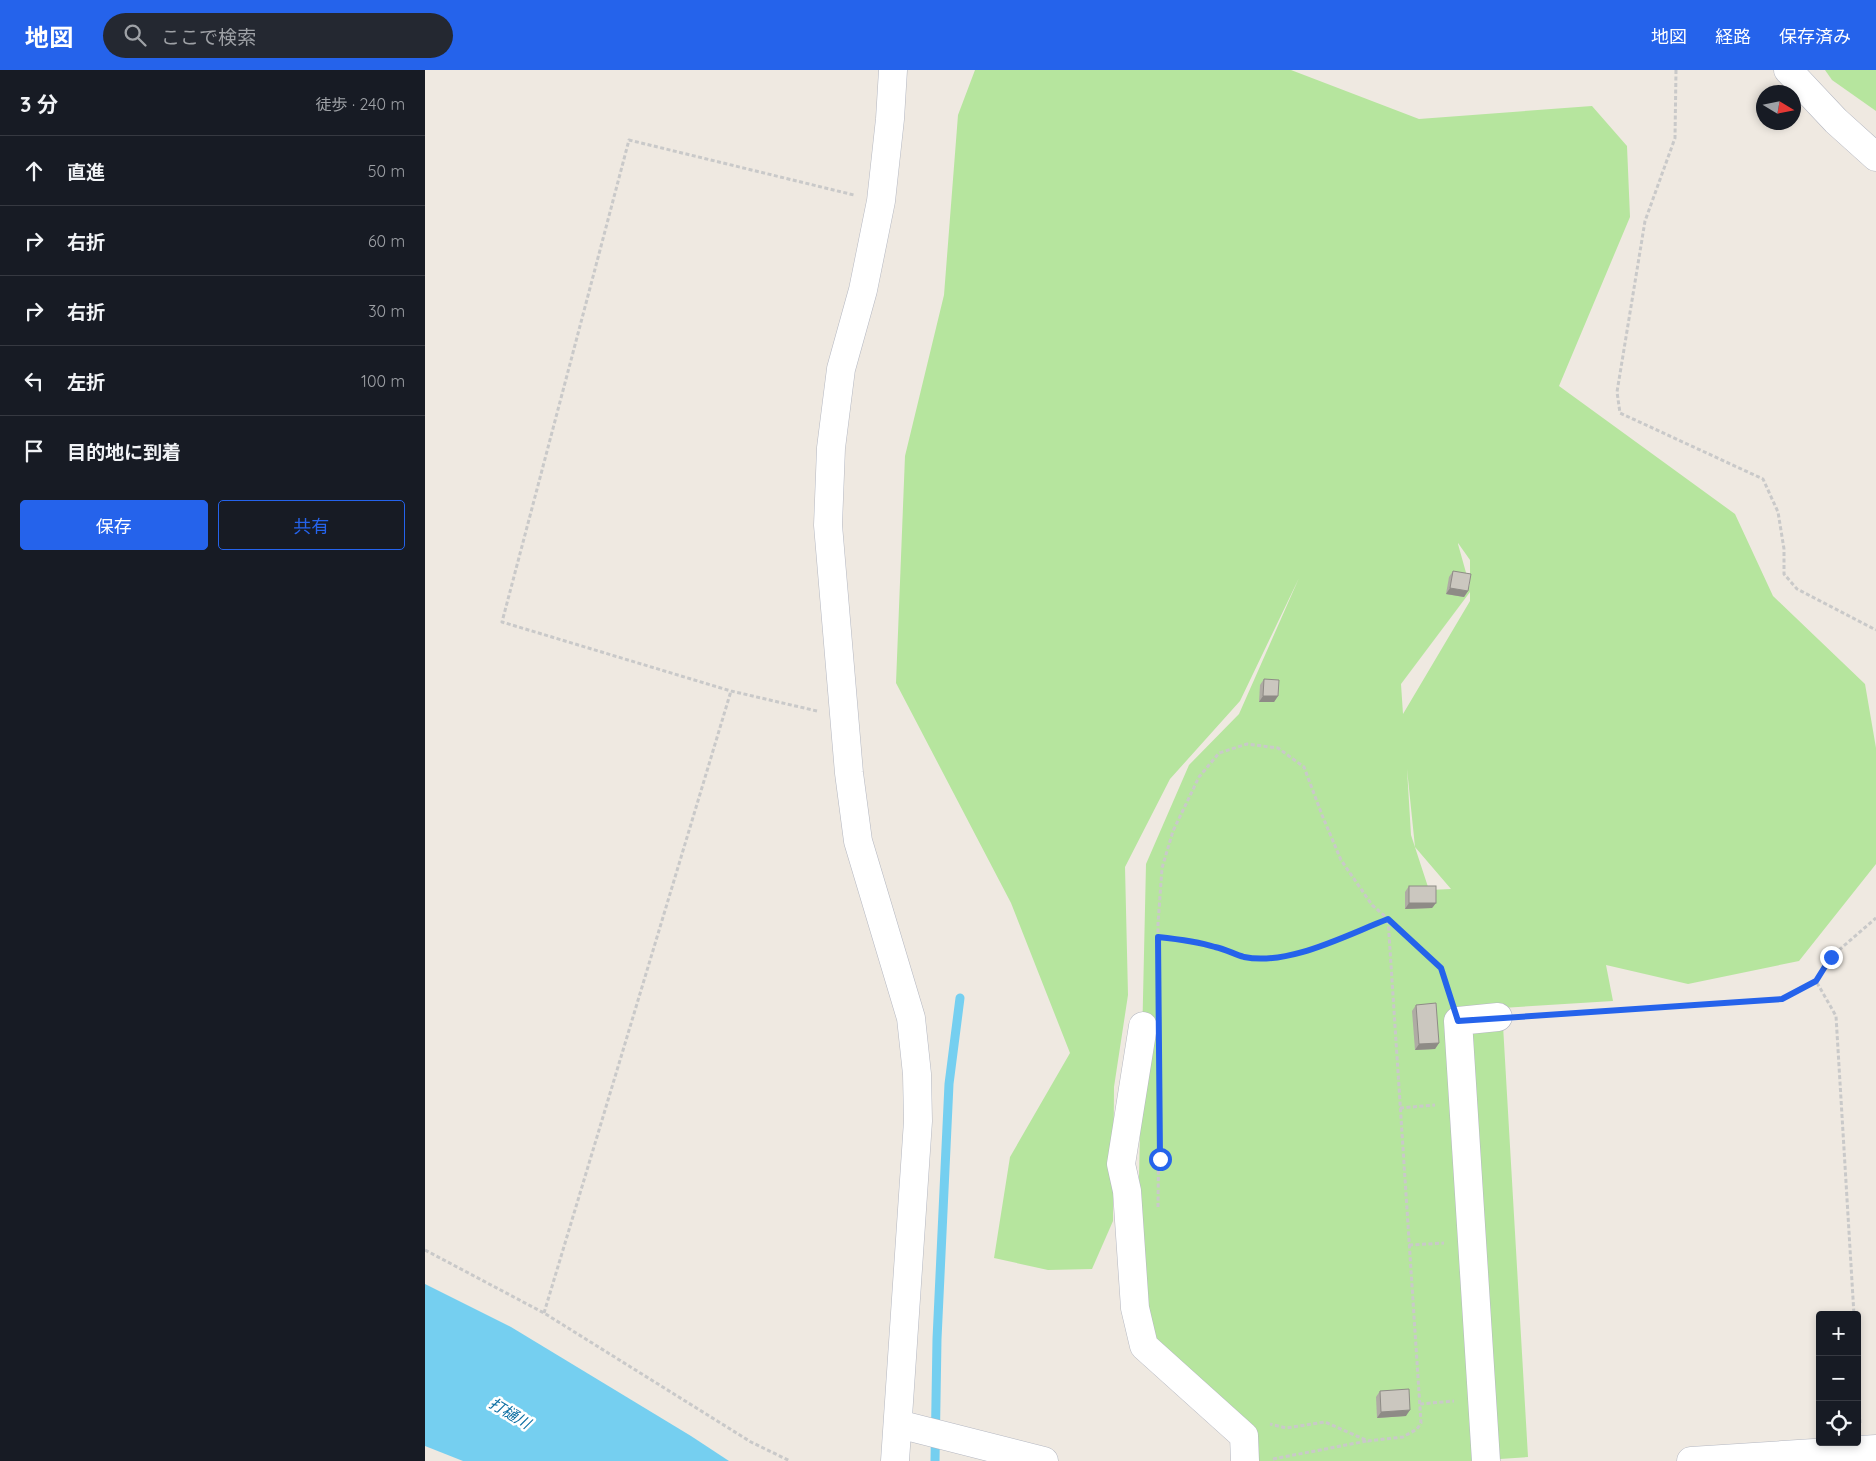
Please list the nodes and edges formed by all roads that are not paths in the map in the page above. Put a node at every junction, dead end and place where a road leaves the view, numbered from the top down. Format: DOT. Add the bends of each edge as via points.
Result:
graph roads {
  1 [pos="893,70"];
  2 [pos="1788,70"];
  3 [pos="1876,157"];
  4 [pos="1151,1015"];
  5 [pos="1498,1018"];
  6 [pos="898,1424"];
  7 [pos="1869,1449"];
  8 [pos="1257,1460"];
  9 [pos="895,1461"];
  10 [pos="1044,1461"];
  11 [pos="1486,1461"];
  12 [pos="1691,1461"];
  1 -- 6 [label="street" via="881,201 863,290 841,369 831,448 828,525 858,842 911,1018 917,1074 918,1121"];
  2 -- 3 [label="street" via="1836,121"];
  4 -- 8 [label="street" via="1121,1164 1127,1191 1135,1308 1144,1346 1243,1436"];
  5 -- 11 [label="street" via="1458,1021"];
  6 -- 9 [label="street"];
  6 -- 10 [label="street"];
  7 -- 12 [label="street"];
}
